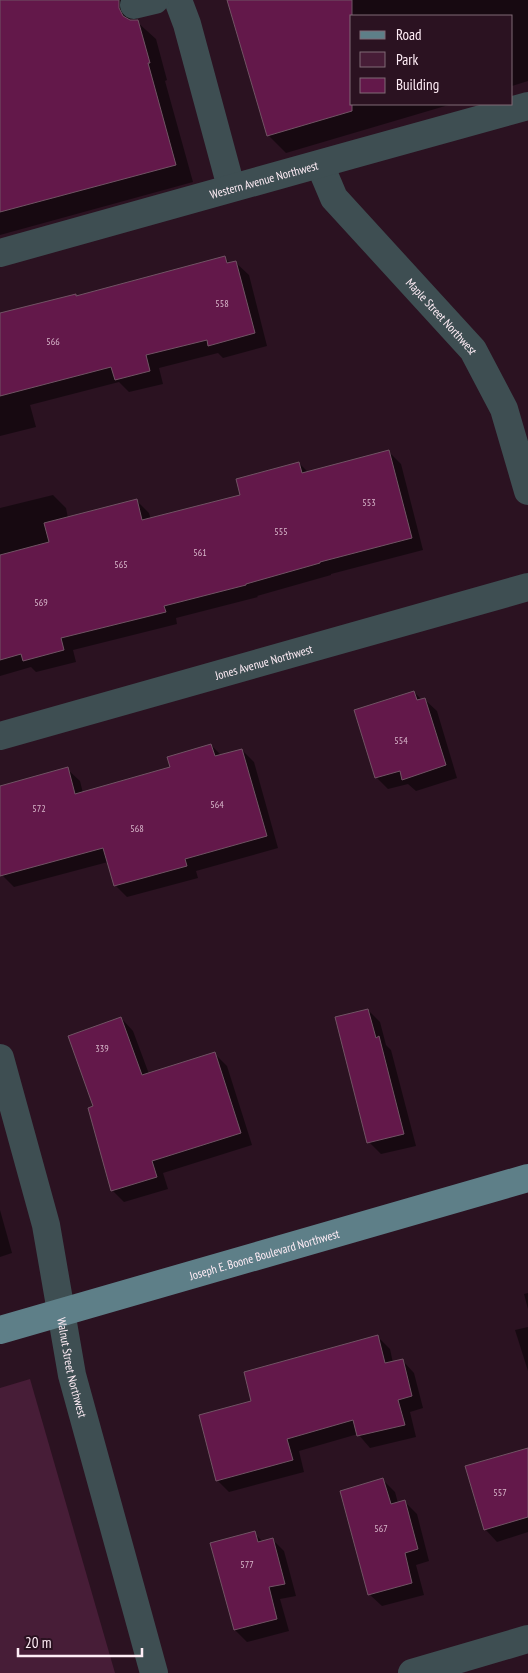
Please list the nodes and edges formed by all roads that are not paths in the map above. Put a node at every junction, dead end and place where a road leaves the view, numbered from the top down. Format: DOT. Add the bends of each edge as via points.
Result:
graph roads {
  1 [pos="178,0"];
  2 [pos="528,106"];
  3 [pos="320,165"];
  4 [pos="231,188"];
  5 [pos="0,253"];
  6 [pos="528,491"];
  7 [pos="528,587"];
  8 [pos="0,736"];
  9 [pos="0,1058"];
  10 [pos="528,1178"];
  11 [pos="61,1312"];
  12 [pos="0,1330"];
  13 [pos="528,1639"];
  14 [pos="154,1673"];
  15 [pos="412,1673"];
  1 -- 4 [label="street"];
  2 -- 3 [label="street, Western Avenue Northwest"];
  3 -- 4 [label="street, Western Avenue Northwest"];
  3 -- 6 [label="street, Maple Street Northwest" via="334,198 473,350 504,409"];
  4 -- 5 [label="street, Western Avenue Northwest"];
  7 -- 8 [label="street, Jones Avenue Northwest"];
  9 -- 11 [label="street, Walnut Street Northwest" via="46,1226"];
  10 -- 11 [label="main road, Joseph E. Boone Boulevard Northwest"];
  11 -- 12 [label="main road, Joseph E. Boone Boulevard Northwest"];
  11 -- 14 [label="street, Walnut Street Northwest" via="72,1375"];
  13 -- 15 [label="street"];
}
